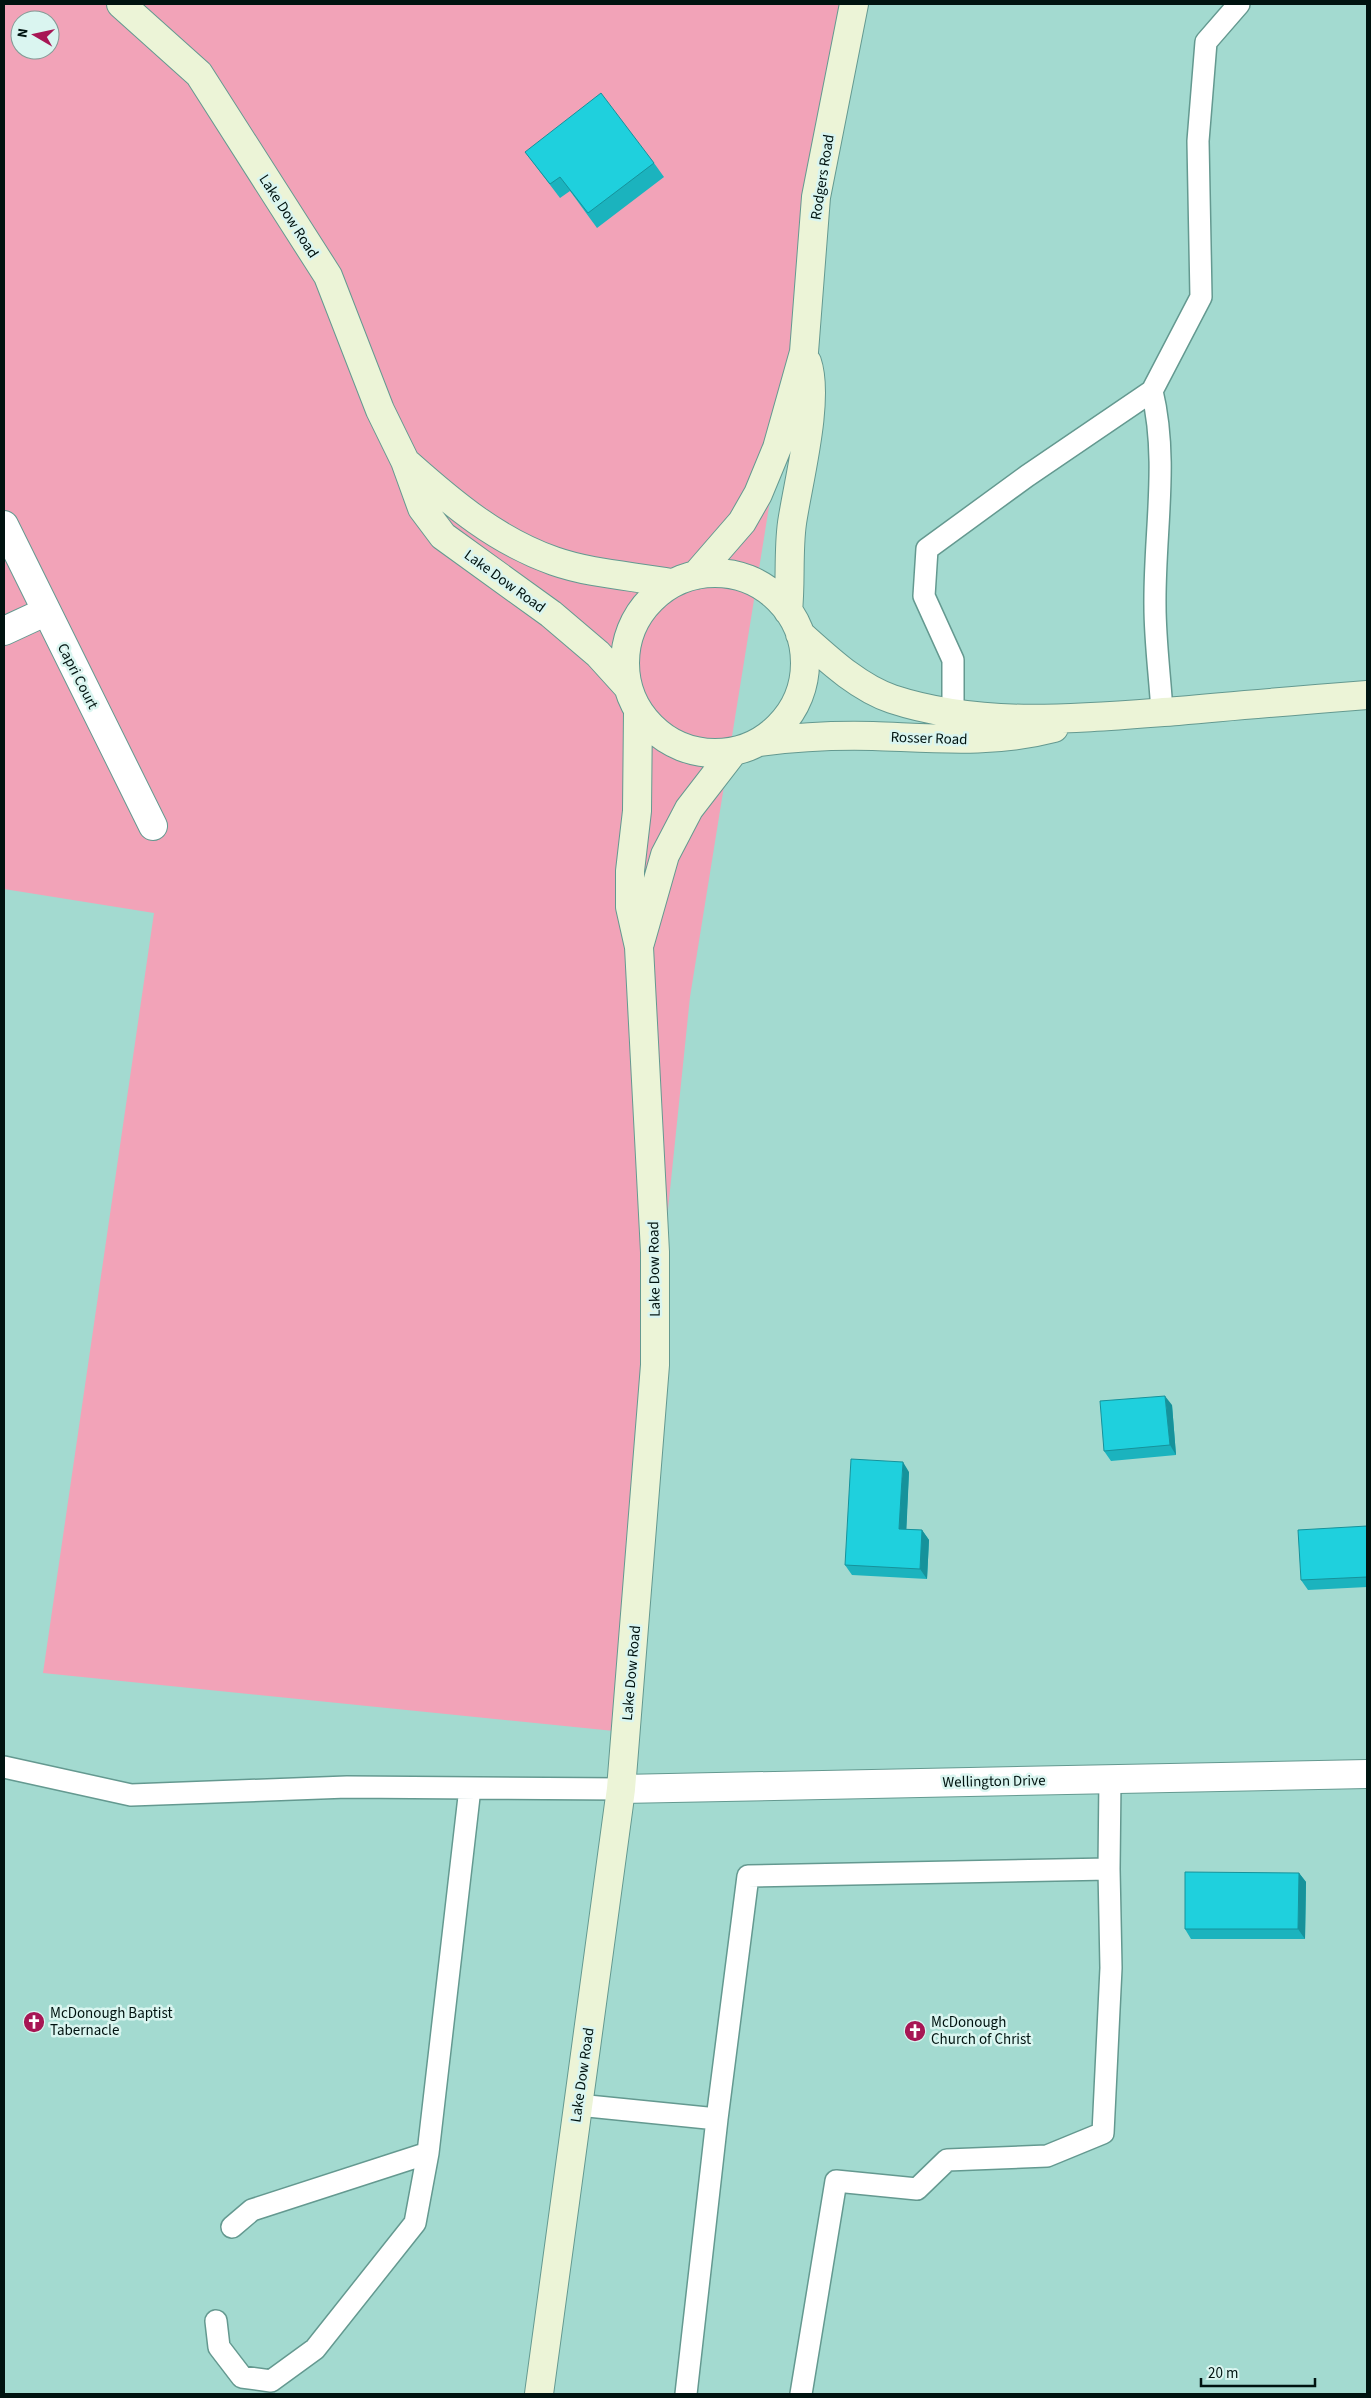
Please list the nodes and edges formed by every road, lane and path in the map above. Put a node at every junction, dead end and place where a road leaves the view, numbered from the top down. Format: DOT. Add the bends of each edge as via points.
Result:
graph roads {
  1 [pos="121,4"];
  2 [pos="854,4"];
  3 [pos="1239,4"];
  4 [pos="804,352"];
  5 [pos="1152,391"];
  6 [pos="405,461"];
  7 [pos="4,525"];
  8 [pos="684,579"];
  9 [pos="45,612"];
  10 [pos="794,623"];
  11 [pos="4,631"];
  12 [pos="628,686"];
  13 [pos="1367,695"];
  14 [pos="638,711"];
  15 [pos="1162,712"];
  16 [pos="953,714"];
  17 [pos="1096,717"];
  18 [pos="759,742"];
  19 [pos="733,752"];
  20 [pos="153,826"];
  21 [pos="639,947"];
  22 [pos="4,1767"];
  23 [pos="1367,1774"];
  24 [pos="1110,1779"];
  25 [pos="470,1788"];
  26 [pos="621,1789"];
  27 [pos="1110,1869"];
  28 [pos="578,2105"];
  29 [pos="716,2119"];
  30 [pos="428,2153"];
  31 [pos="232,2227"];
  32 [pos="216,2320"];
  33 [pos="538,2394"];
  34 [pos="686,2394"];
  35 [pos="801,2394"];
  1 -- 6 [label="street, Lake Dow Road" via="199,74 328,276 380,410"];
  2 -- 4 [label="street, Rodgers Road" via="816,197"];
  3 -- 5 [label="lane" via="1206,42 1198,141 1201,297"];
  4 -- 8 [label="street, Rodgers Road" via="777,448 758,494 742,522"];
  4 -- 10 [label="street, Rodgers Road" via="811,372 809,420 792,524"];
  5 -- 15 [label="lane" via="1159,417 1155,606"];
  5 -- 16 [label="lane" via="927,549 924,596 953,660"];
  6 -- 8 [label="street, Lake Dow Road" via="454,505 498,536 555,562 602,572"];
  6 -- 12 [label="street, Lake Dow Road" via="422,508 443,536 551,614 598,654"];
  7 -- 9 [label="street, Capri Court"];
  8 -- 10 [label="street, Rosser Road" via="727,574 746,578 779,600"];
  8 -- 12 [label="street, Rodgers Road" via="654,596 632,628 626,647"];
  9 -- 11 [label="street"];
  9 -- 20 [label="street, Capri Court"];
  10 -- 16 [label="street, Rosser Road" via="851,677 891,698"];
  10 -- 18 [label="street, Rodgers Road" via="804,654 804,675 799,695 790,714"];
  12 -- 14 [label="street"];
  13 -- 15 [label="street, Rosser Road"];
  14 -- 19 [label="street" via="660,736 679,747 705,753"];
  14 -- 21 [label="street, Lake Dow Road" via="637,811 630,871 630,907"];
  15 -- 17 [label="street, Rosser Road"];
  16 -- 17 [label="street, Rosser Road" via="1017,718"];
  17 -- 18 [label="street, Rosser Road" via="1017,737 984,740 827,736"];
  18 -- 19 [label="street"];
  19 -- 21 [label="street, Lake Dow Road" via="689,809 666,855"];
  21 -- 26 [label="street, Lake Dow Road" via="655,1252 655,1365"];
  22 -- 25 [label="lane" via="131,1795 347,1787"];
  23 -- 24 [label="street, Wellington Drive"];
  24 -- 26 [label="street, Wellington Drive"];
  24 -- 27 [label="lane"];
  25 -- 26 [label="lane"];
  25 -- 30 [label="lane"];
  26 -- 28 [label="street, Lake Dow Road"];
  27 -- 29 [label="lane" via="748,1876"];
  27 -- 35 [label="lane" via="1110,1968 1103,2133 1048,2156 947,2160 916,2188 836,2181"];
  28 -- 29 [label="lane"];
  28 -- 33 [label="street, Lake Dow Road"];
  29 -- 34 [label="lane"];
  30 -- 31 [label="lane" via="252,2210"];
  30 -- 32 [label="lane" via="416,2223 315,2349 271,2381 242,2377 219,2347"];
}
